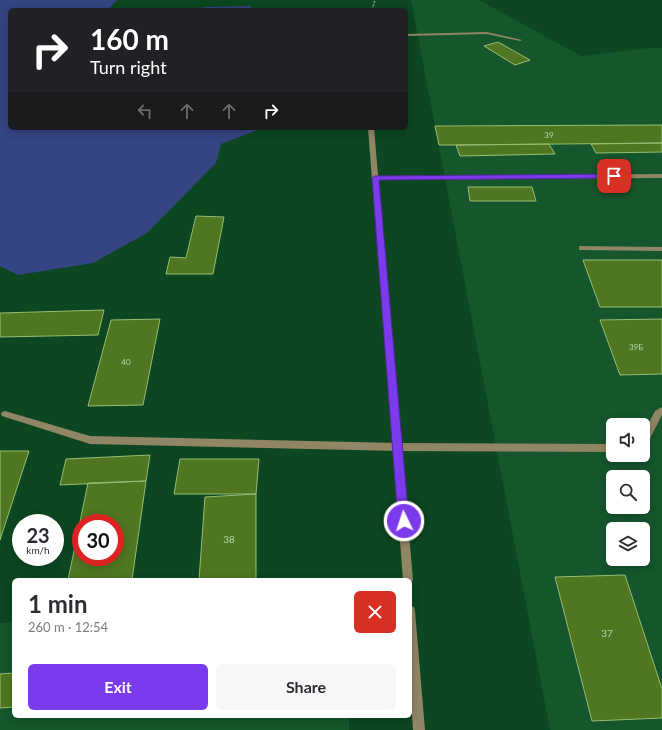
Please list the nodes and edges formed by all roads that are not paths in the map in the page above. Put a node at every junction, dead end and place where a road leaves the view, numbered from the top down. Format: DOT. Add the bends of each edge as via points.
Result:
graph roads {
  1 [pos="408,35"];
  2 [pos="520,40"];
  3 [pos="371,130"];
  4 [pos="662,176"];
  5 [pos="375,178"];
  6 [pos="581,248"];
  7 [pos="662,248"];
  8 [pos="662,410"];
  9 [pos="5,414"];
  10 [pos="650,429"];
  11 [pos="398,448"];
  12 [pos="606,448"];
  13 [pos="408,578"];
  14 [pos="412,637"];
  15 [pos="419,730"];
  1 -- 2 [label="street" via="487,33"];
  3 -- 5 [label="street"];
  4 -- 5 [label="street"];
  5 -- 11 [label="street"];
  6 -- 7 [label="street"];
  8 -- 10 [label="street"];
  9 -- 11 [label="street" via="90,440"];
  11 -- 12 [label="street"];
  11 -- 13 [label="street"];
  14 -- 15 [label="street"];
}
